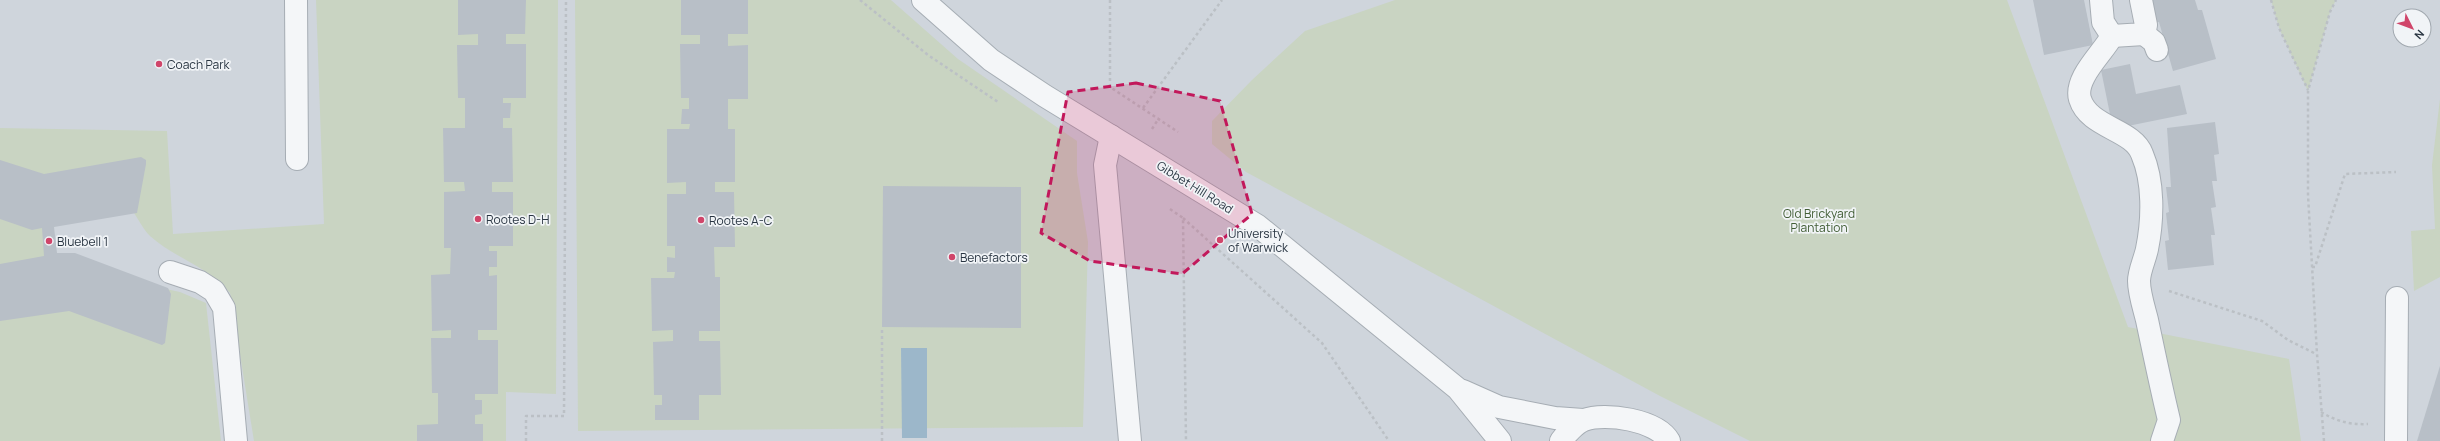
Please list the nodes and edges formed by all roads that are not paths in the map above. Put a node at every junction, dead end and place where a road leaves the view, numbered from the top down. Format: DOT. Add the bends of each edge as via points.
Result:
graph roads {
  1 [pos="296,0"];
  2 [pos="923,0"];
  3 [pos="2101,0"];
  4 [pos="2140,0"];
  5 [pos="2112,36"];
  6 [pos="1111,136"];
  7 [pos="297,159"];
  8 [pos="170,272"];
  9 [pos="2397,298"];
  10 [pos="1458,389"];
  11 [pos="1583,420"];
  12 [pos="1671,440"];
  13 [pos="236,441"];
  14 [pos="1130,441"];
  15 [pos="1500,441"];
  16 [pos="1562,441"];
  17 [pos="2162,441"];
  18 [pos="2396,441"];
  1 -- 7 [label="street"];
  2 -- 6 [label="street, Gibbet Hill Road" via="991,60"];
  3 -- 5 [label="street" via="2103,22"];
  4 -- 5 [label="street" via="2150,42"];
  5 -- 17 [label="street" via="2080,86 2080,99 2091,114 2108,128 2127,137 2142,152 2149,177 2151,210 2147,248 2139,281 2169,420"];
  6 -- 10 [label="street, Gibbet Hill Road" via="1258,226"];
  6 -- 14 [label="street" via="1105,164"];
  8 -- 13 [label="street" via="200,282 214,291 224,308"];
  9 -- 18 [label="street"];
  10 -- 11 [label="street, Gibbet Hill Road" via="1499,407 1555,418"];
  10 -- 15 [label="street, Gibbet Hill Road"];
  11 -- 12 [label="street, Gibbet Hill Road" via="1606,416 1628,419 1649,426"];
  11 -- 16 [label="street"];
}
